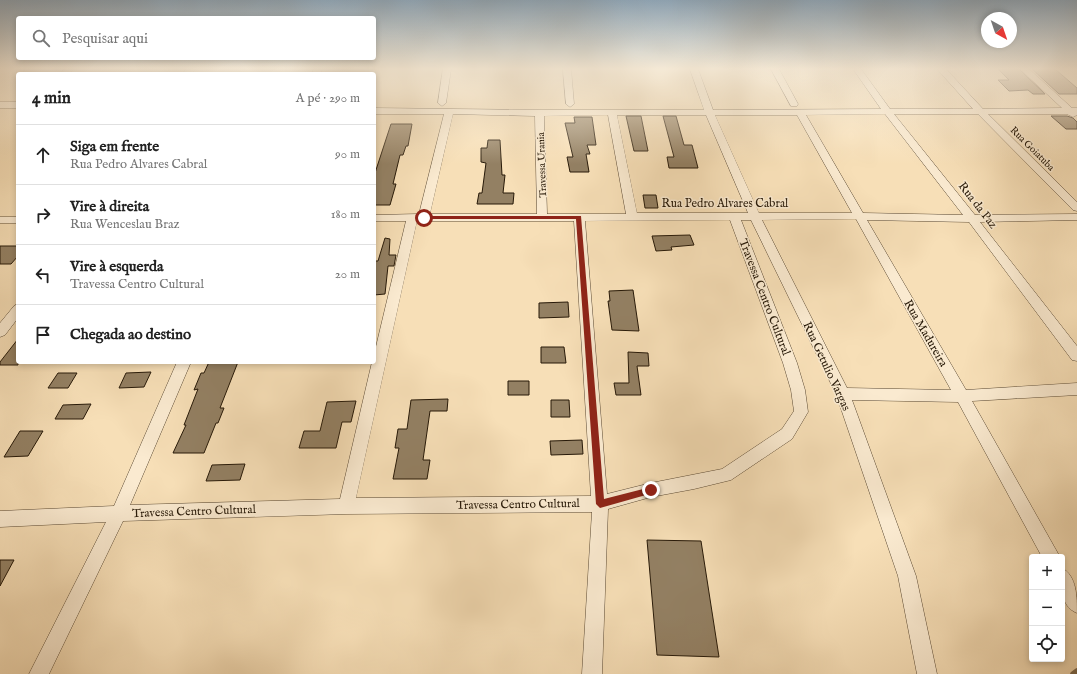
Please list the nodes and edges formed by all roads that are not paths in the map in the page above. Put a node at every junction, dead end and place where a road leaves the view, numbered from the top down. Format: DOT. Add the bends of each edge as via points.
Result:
graph roads {
  1 [pos="570,100"];
  2 [pos="705,100"];
  3 [pos="793,100"];
  4 [pos="880,100"];
  5 [pos="969,100"];
  6 [pos="1058,100"];
  7 [pos="442,103"];
  8 [pos="530,104"];
  9 [pos="554,104"];
  10 [pos="570,104"];
  11 [pos="1062,104"];
  12 [pos="1077,104"];
  13 [pos="0,105"];
  14 [pos="16,105"];
  15 [pos="376,107"];
  16 [pos="376,107"];
  17 [pos="708,108"];
  18 [pos="797,108"];
  19 [pos="885,108"];
  20 [pos="976,108"];
  21 [pos="450,111"];
  22 [pos="1073,111"];
  23 [pos="612,112"];
  24 [pos="0,113"];
  25 [pos="16,113"];
  26 [pos="539,113"];
  27 [pos="1077,117"];
  28 [pos="1077,208"];
  29 [pos="734,216"];
  30 [pos="755,216"];
  31 [pos="858,216"];
  32 [pos="542,217"];
  33 [pos="632,217"];
  34 [pos="1077,217"];
  35 [pos="376,218"];
  36 [pos="418,218"];
  37 [pos="579,218"];
  38 [pos="972,218"];
  39 [pos="0,220"];
  40 [pos="16,220"];
  41 [pos="16,312"];
  42 [pos="0,332"];
  43 [pos="1077,356"];
  44 [pos="183,364"];
  45 [pos="1077,389"];
  46 [pos="842,394"];
  47 [pos="962,396"];
  48 [pos="600,504"];
  49 [pos="346,506"];
  50 [pos="118,514"];
  51 [pos="0,519"];
  52 [pos="1049,554"];
  53 [pos="1065,582"];
  54 [pos="1077,604"];
  55 [pos="39,674"];
  56 [pos="592,674"];
  57 [pos="927,674"];
  1 -- 10 [label="street"];
  2 -- 17 [label="street, Rua Getulio Vargas"];
  3 -- 18 [label="street, Rua Madureira"];
  4 -- 19 [label="street, Rua da Paz"];
  5 -- 20 [label="street, Rua Goiatuba"];
  6 -- 11 [label="street"];
  7 -- 8 [label="street"];
  7 -- 15 [label="street"];
  9 -- 10 [label="street"];
  10 -- 17 [label="street"];
  11 -- 12 [label="street"];
  11 -- 20 [label="street"];
  11 -- 22 [label="street"];
  13 -- 14 [label="street"];
  16 -- 21 [label="street"];
  17 -- 18 [label="street"];
  17 -- 23 [label="street"];
  17 -- 30 [label="street, Rua Getulio Vargas"];
  18 -- 19 [label="street"];
  18 -- 31 [label="street, Rua Madureira"];
  19 -- 20 [label="street"];
  19 -- 38 [label="street, Rua da Paz"];
  20 -- 22 [label="street"];
  20 -- 28 [label="street, Rua Goiatuba"];
  21 -- 26 [label="street"];
  21 -- 36 [label="street"];
  22 -- 27 [label="street"];
  23 -- 26 [label="street"];
  23 -- 33 [label="street"];
  24 -- 25 [label="street"];
  26 -- 32 [label="street, Travessa Urania"];
  29 -- 30 [label="street, Rua Pedro Alvares Cabral"];
  29 -- 33 [label="street, Rua Pedro Alvares Cabral"];
  29 -- 48 [label="street, Travessa Centro Cultural" via="790,363 801,412 787,434 725,475 651,490"];
  30 -- 31 [label="street, Rua Pedro Alvares Cabral"];
  30 -- 46 [label="street, Rua Getulio Vargas"];
  31 -- 38 [label="street, Rua Pedro Alvares Cabral"];
  31 -- 47 [label="street, Rua Madureira"];
  32 -- 36 [label="street, Rua Pedro Alvares Cabral"];
  32 -- 37 [label="street, Rua Pedro Alvares Cabral"];
  33 -- 37 [label="street, Rua Pedro Alvares Cabral"];
  34 -- 38 [label="street, Rua Pedro Alvares Cabral"];
  35 -- 36 [label="street, Rua Pedro Alvares Cabral"];
  36 -- 49 [label="street"];
  37 -- 48 [label="street"];
  38 -- 43 [label="street, Rua da Paz"];
  39 -- 40 [label="street"];
  41 -- 42 [label="street"];
  44 -- 50 [label="street"];
  45 -- 47 [label="street"];
  46 -- 47 [label="street"];
  46 -- 57 [label="street, Rua Getulio Vargas" via="907,576"];
  47 -- 52 [label="street, Rua Madureira"];
  48 -- 49 [label="street, Travessa Centro Cultural"];
  48 -- 56 [label="street"];
  49 -- 50 [label="street, Travessa Centro Cultural"];
  50 -- 51 [label="street, Travessa Centro Cultural"];
  50 -- 55 [label="street"];
  53 -- 54 [label="street"];
}
